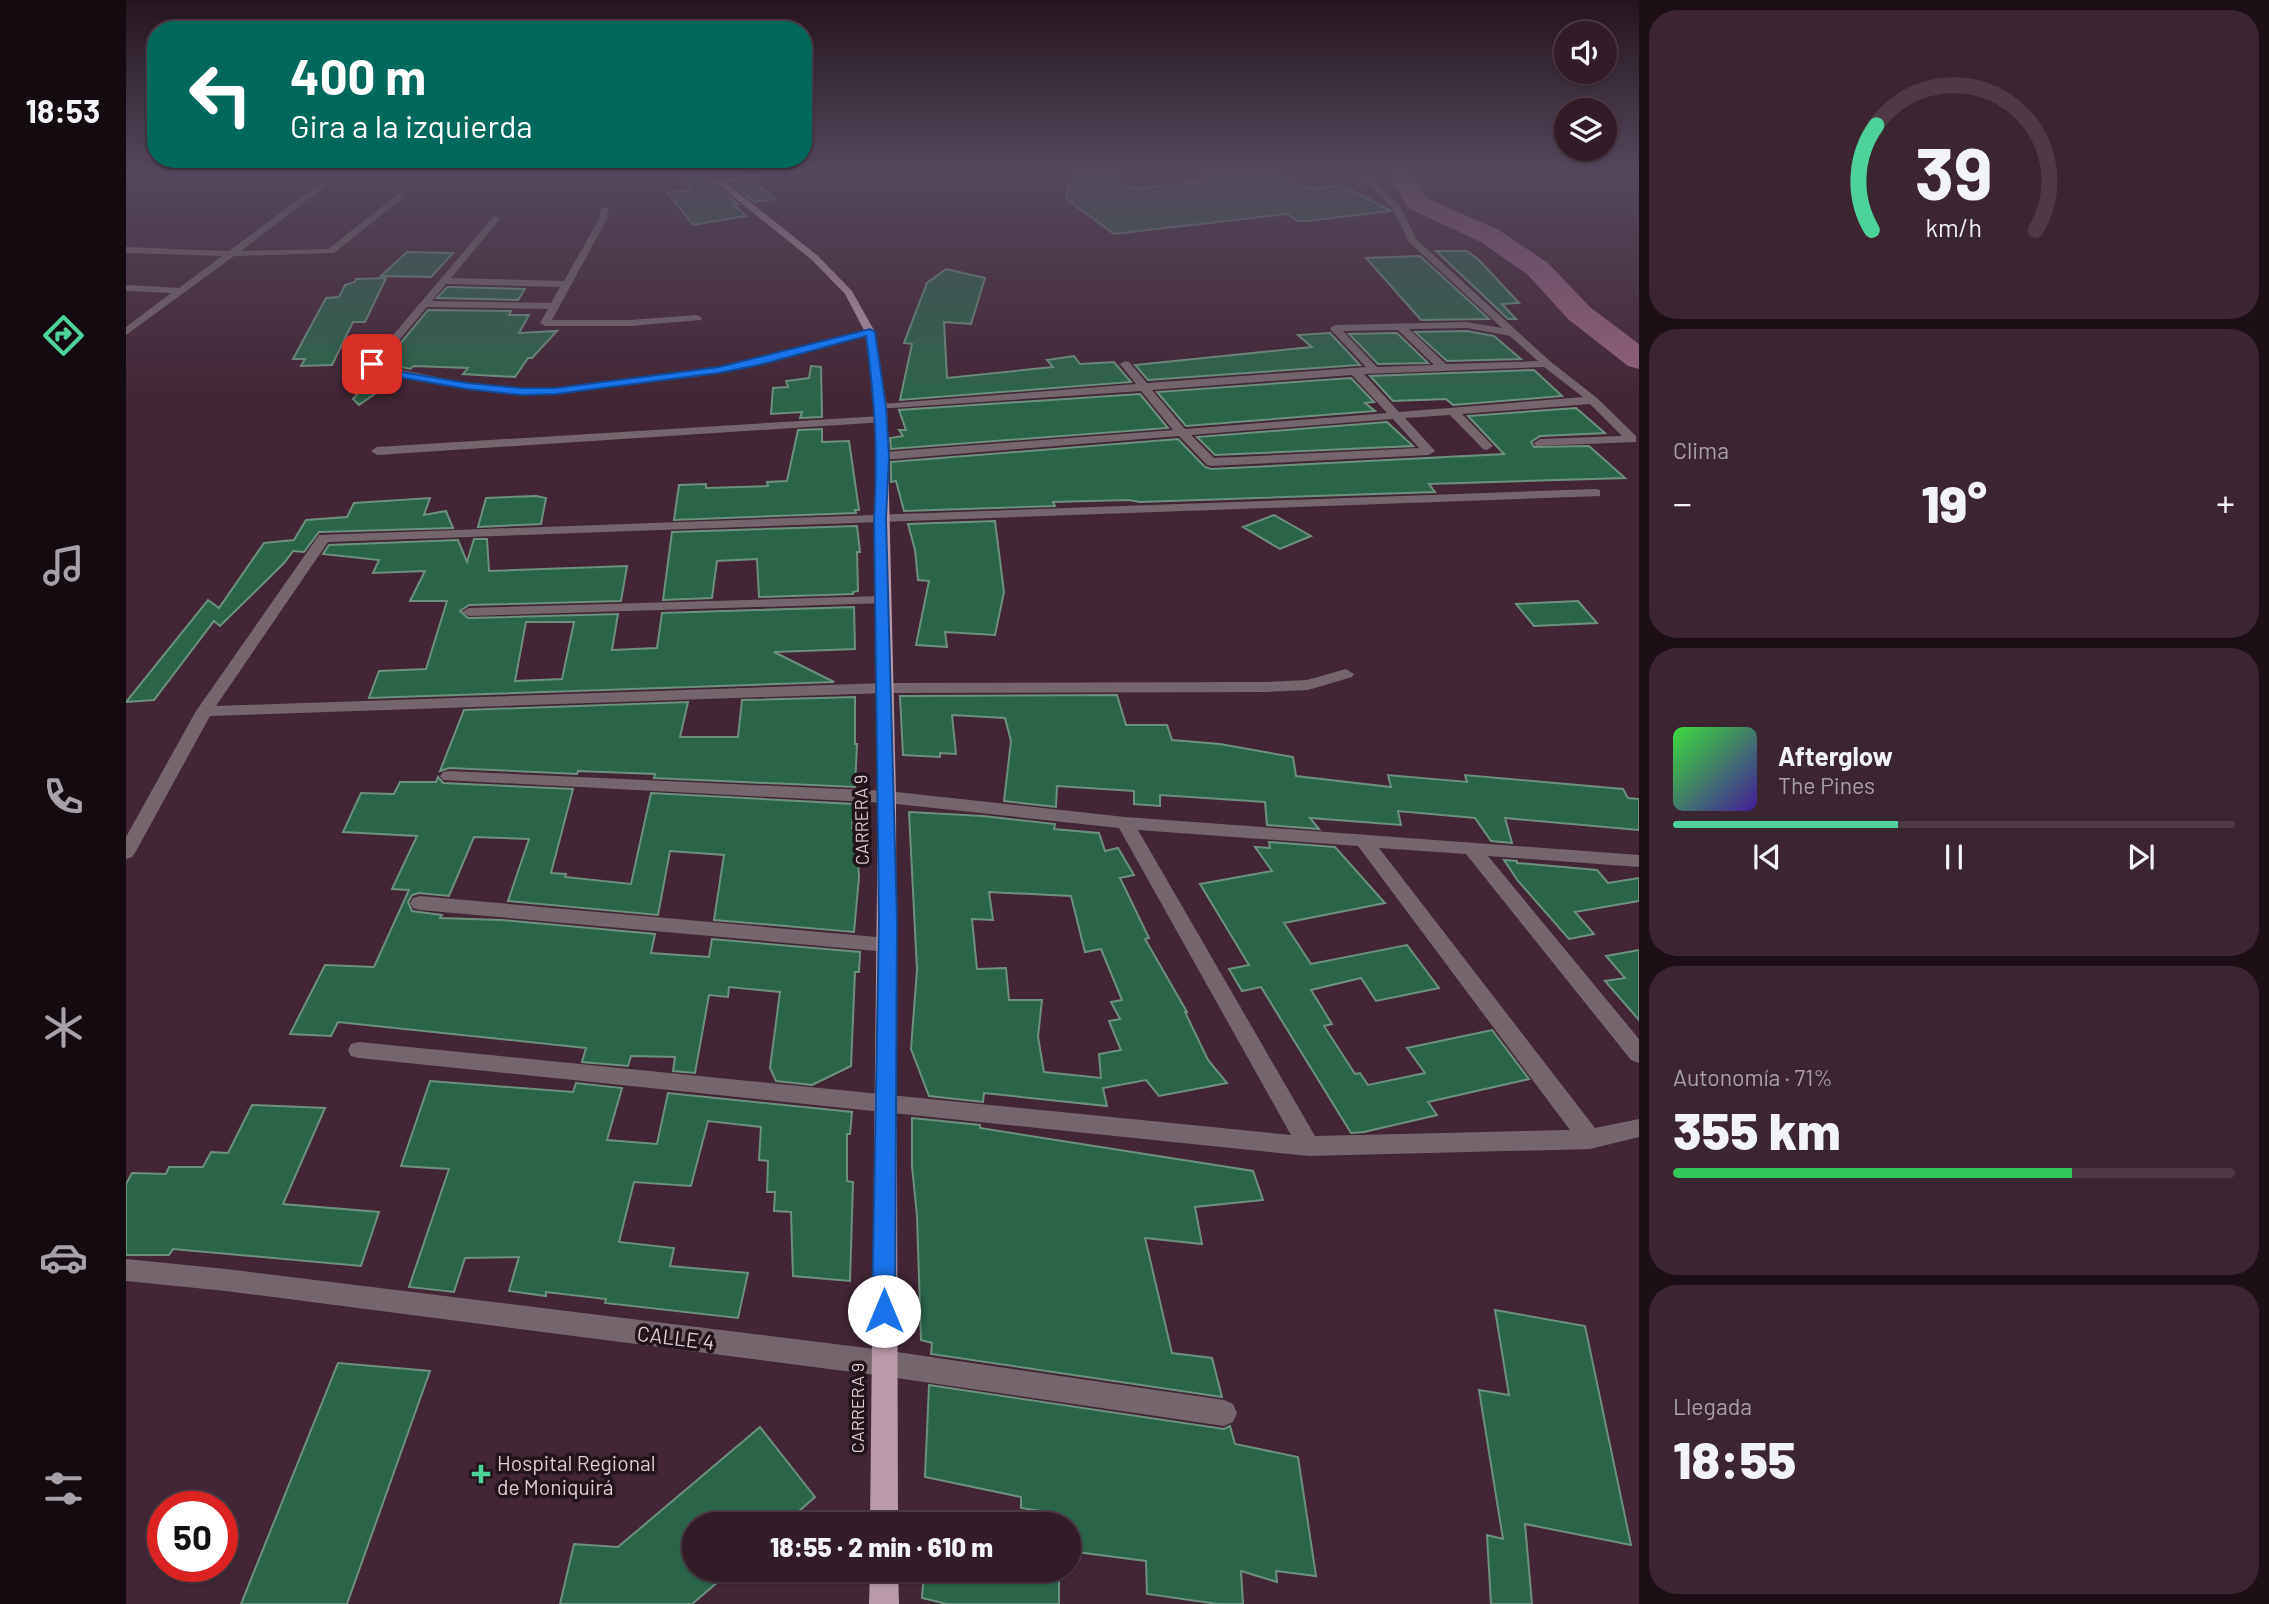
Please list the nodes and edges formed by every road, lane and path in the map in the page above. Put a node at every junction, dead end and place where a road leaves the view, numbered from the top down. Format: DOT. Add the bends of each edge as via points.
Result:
graph roads {
  1 [pos="236,248"];
  2 [pos="334,248"];
  3 [pos="472,248"];
  4 [pos="586,248"];
  5 [pos="802,248"];
  6 [pos="1421,248"];
  7 [pos="126,250"];
  8 [pos="229,253"];
  9 [pos="445,281"];
  10 [pos="565,284"];
  11 [pos="126,288"];
  12 [pos="180,290"];
  13 [pos="426,304"];
  14 [pos="552,306"];
  15 [pos="697,318"];
  16 [pos="1400,326"];
  17 [pos="127,331"];
  18 [pos="870,332"];
  19 [pos="1513,333"];
  20 [pos="1125,364"];
  21 [pos="1547,364"];
  22 [pos="1443,368"];
  23 [pos="1374,370"];
  24 [pos="1355,371"];
  25 [pos="1143,387"];
  26 [pos="1593,400"];
  27 [pos="1452,410"];
  28 [pos="881,413"];
  29 [pos="1396,414"];
  30 [pos="1181,432"];
  31 [pos="1540,443"];
  32 [pos="1487,446"];
  33 [pos="377,451"];
  34 [pos="883,456"];
  35 [pos="1595,494"];
  36 [pos="880,519"];
  37 [pos="882,600"];
  38 [pos="469,612"];
  39 [pos="1346,674"];
  40 [pos="885,688"];
  41 [pos="204,712"];
  42 [pos="449,776"];
  43 [pos="887,797"];
  44 [pos="1125,823"];
  45 [pos="1364,841"];
  46 [pos="1471,848"];
  47 [pos="126,853"];
  48 [pos="1639,861"];
  49 [pos="420,903"];
  50 [pos="888,945"];
  51 [pos="359,1050"];
  52 [pos="1639,1055"];
  53 [pos="885,1101"];
  54 [pos="1639,1128"];
  55 [pos="1590,1139"];
  56 [pos="1309,1146"];
  57 [pos="126,1270"];
  58 [pos="883,1363"];
  59 [pos="1224,1413"];
  60 [pos="884,1512"];
  61 [pos="884,1582"];
  62 [pos="884,1604"];
  1 -- 8 [label="street"];
  2 -- 8 [label="street" via="314,254"];
  3 -- 9 [label="street"];
  4 -- 10 [label="street"];
  5 -- 18 [label="main road, CARRERA 9" via="849,293"];
  6 -- 19 [label="street"];
  7 -- 8 [label="street"];
  8 -- 12 [label="street"];
  9 -- 10 [label="street"];
  9 -- 13 [label="street"];
  10 -- 14 [label="street"];
  11 -- 12 [label="street"];
  12 -- 17 [label="street"];
  13 -- 14 [label="street"];
  13 -- 18 [label="street" via="371,368 467,386 556,391 723,369"];
  14 -- 15 [label="street" via="544,320 550,324"];
  16 -- 19 [label="street" via="1467,325"];
  16 -- 22 [label="street"];
  16 -- 23 [label="street" via="1335,328"];
  18 -- 28 [label="main road, CARRERA 9"];
  19 -- 21 [label="street"];
  20 -- 25 [label="street"];
  21 -- 22 [label="street"];
  21 -- 26 [label="street"];
  22 -- 23 [label="street"];
  23 -- 24 [label="street"];
  24 -- 25 [label="street"];
  24 -- 29 [label="street"];
  25 -- 28 [label="street"];
  25 -- 30 [label="street"];
  26 -- 27 [label="street"];
  26 -- 31 [label="street" via="1632,439"];
  27 -- 29 [label="street"];
  27 -- 32 [label="street"];
  28 -- 33 [label="street"];
  28 -- 34 [label="main road, CARRERA 9"];
  29 -- 30 [label="street"];
  29 -- 30 [label="street" via="1429,451 1211,462"];
  30 -- 34 [label="street"];
  34 -- 36 [label="main road, CARRERA 9"];
  35 -- 36 [label="street"];
  36 -- 37 [label="main road, CARRERA 9"];
  36 -- 41 [label="street" via="324,538"];
  37 -- 38 [label="street"];
  37 -- 40 [label="main road, CARRERA 9"];
  39 -- 40 [label="street" via="1308,685 1267,687"];
  40 -- 41 [label="street"];
  40 -- 43 [label="main road, CARRERA 9"];
  41 -- 47 [label="street"];
  42 -- 43 [label="street"];
  43 -- 44 [label="street"];
  43 -- 50 [label="main road, CARRERA 9"];
  44 -- 45 [label="street"];
  44 -- 56 [label="street"];
  45 -- 46 [label="street"];
  45 -- 55 [label="street"];
  46 -- 48 [label="street"];
  46 -- 52 [label="street"];
  49 -- 50 [label="street"];
  50 -- 53 [label="main road, CARRERA 9"];
  51 -- 53 [label="street"];
  53 -- 56 [label="street"];
  53 -- 58 [label="main road, CARRERA 9"];
  54 -- 55 [label="street"];
  55 -- 56 [label="street"];
  57 -- 58 [label="street, CALLE 4"];
  58 -- 59 [label="street, CALLE 4"];
  58 -- 60 [label="main road, CARRERA 9"];
  61 -- 62 [label="main road"];
}
